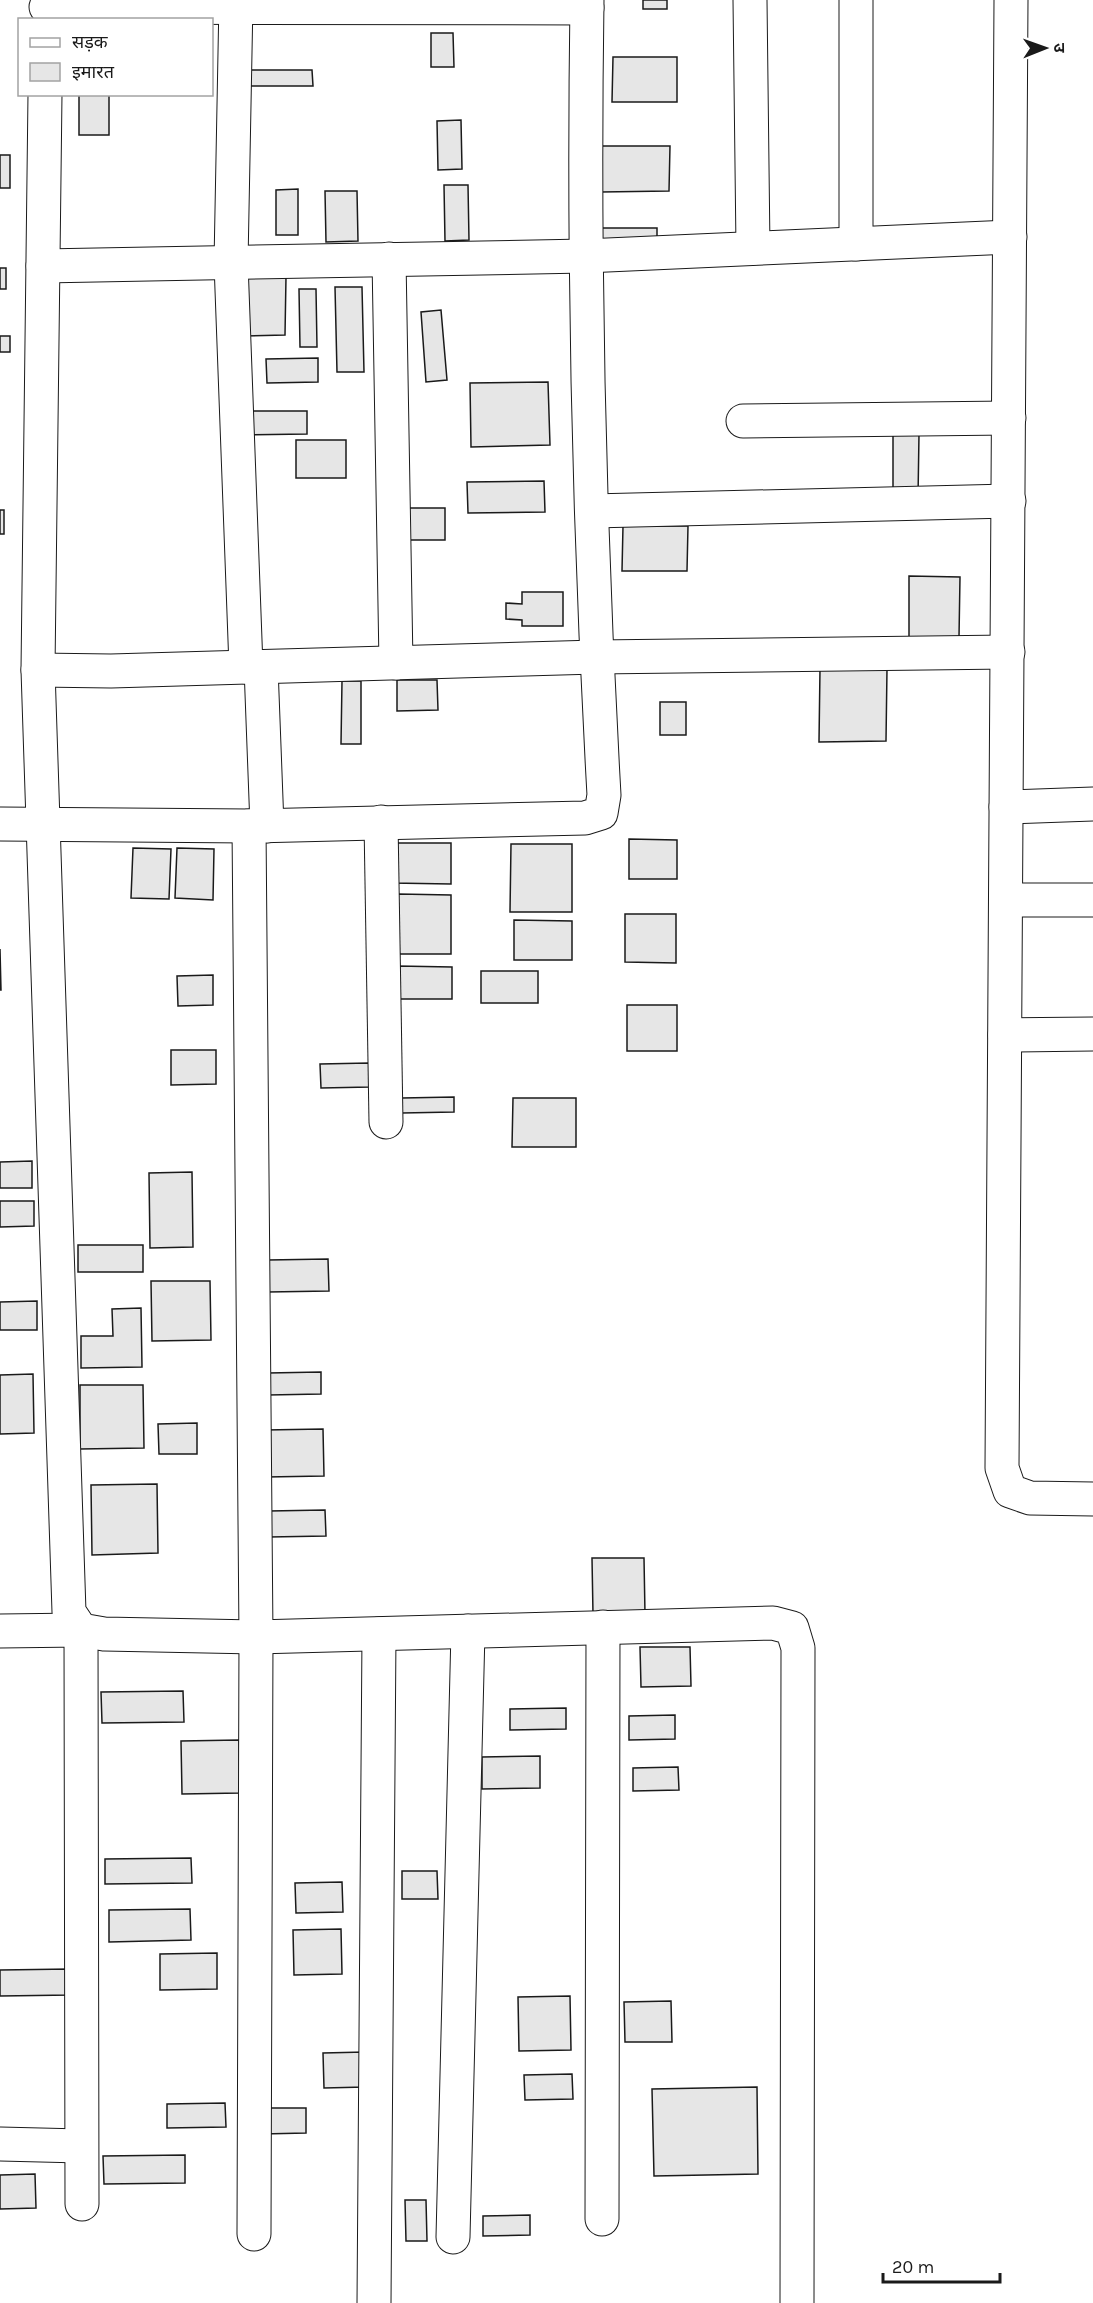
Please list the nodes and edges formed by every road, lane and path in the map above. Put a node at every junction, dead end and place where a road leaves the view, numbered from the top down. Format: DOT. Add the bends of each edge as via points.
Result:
graph roads {
  1 [pos="750,0"];
  2 [pos="856,0"];
  3 [pos="1011,0"];
  4 [pos="236,4"];
  5 [pos="587,4"];
  6 [pos="46,9"];
  7 [pos="45,96"];
  8 [pos="1010,237"];
  9 [pos="856,244"];
  10 [pos="753,248"];
  11 [pos="585,256"];
  12 [pos="389,259"];
  13 [pos="231,263"];
  14 [pos="43,266"];
  15 [pos="1009,418"];
  16 [pos="743,421"];
  17 [pos="1009,501"];
  18 [pos="592,511"];
  19 [pos="1008,652"];
  20 [pos="596,657"];
  21 [pos="396,663"];
  22 [pos="254,667"];
  23 [pos="38,670"];
  24 [pos="1093,804"];
  25 [pos="1006,807"];
  26 [pos="381,822"];
  27 [pos="0,824"];
  28 [pos="42,824"];
  29 [pos="258,826"];
  30 [pos="1006,900"];
  31 [pos="1093,900"];
  32 [pos="1093,1034"];
  33 [pos="1005,1035"];
  34 [pos="386,1122"];
  35 [pos="1093,1499"];
  36 [pos="603,1628"];
  37 [pos="81,1630"];
  38 [pos="0,1631"];
  39 [pos="468,1631"];
  40 [pos="379,1634"];
  41 [pos="256,1637"];
  42 [pos="0,2144"];
  43 [pos="81,2146"];
  44 [pos="82,2204"];
  45 [pos="602,2219"];
  46 [pos="254,2234"];
  47 [pos="453,2236"];
  48 [pos="374,2303"];
  49 [pos="797,2303"];
  1 -- 10 [label="street"];
  2 -- 9 [label="street"];
  3 -- 8 [label="street"];
  4 -- 5 [label="street"];
  4 -- 6 [label="street"];
  4 -- 13 [label="street"];
  5 -- 11 [label="street"];
  7 -- 14 [label="street"];
  8 -- 9 [label="street"];
  8 -- 15 [label="street"];
  9 -- 10 [label="street"];
  10 -- 11 [label="street"];
  11 -- 12 [label="street"];
  11 -- 18 [label="street"];
  12 -- 13 [label="street"];
  12 -- 21 [label="street"];
  13 -- 14 [label="street"];
  13 -- 22 [label="street"];
  14 -- 23 [label="street"];
  15 -- 16 [label="street"];
  15 -- 17 [label="street"];
  17 -- 18 [label="street"];
  17 -- 19 [label="street"];
  18 -- 20 [label="street"];
  19 -- 20 [label="street"];
  19 -- 25 [label="street"];
  20 -- 21 [label="street"];
  20 -- 26 [label="street" via="604,795 601,813 585,818"];
  21 -- 22 [label="street"];
  22 -- 23 [label="street" via="111,672"];
  22 -- 29 [label="street"];
  23 -- 28 [label="street"];
  24 -- 25 [label="street"];
  25 -- 30 [label="street"];
  26 -- 29 [label="street"];
  26 -- 34 [label="street"];
  27 -- 28 [label="street"];
  28 -- 29 [label="street"];
  28 -- 37 [label="street" via="69,1612"];
  29 -- 41 [label="street"];
  30 -- 31 [label="street"];
  30 -- 33 [label="street"];
  32 -- 33 [label="street"];
  33 -- 35 [label="street" via="1002,1468 1010,1491 1030,1498"];
  36 -- 39 [label="street"];
  36 -- 45 [label="street"];
  36 -- 49 [label="street" via="773,1623 792,1628 798,1647"];
  37 -- 38 [label="street"];
  37 -- 41 [label="street" via="104,1634"];
  37 -- 43 [label="street"];
  39 -- 40 [label="street"];
  39 -- 47 [label="street"];
  40 -- 41 [label="street"];
  40 -- 48 [label="street"];
  41 -- 46 [label="street"];
  42 -- 43 [label="street"];
  43 -- 44 [label="street"];
}
